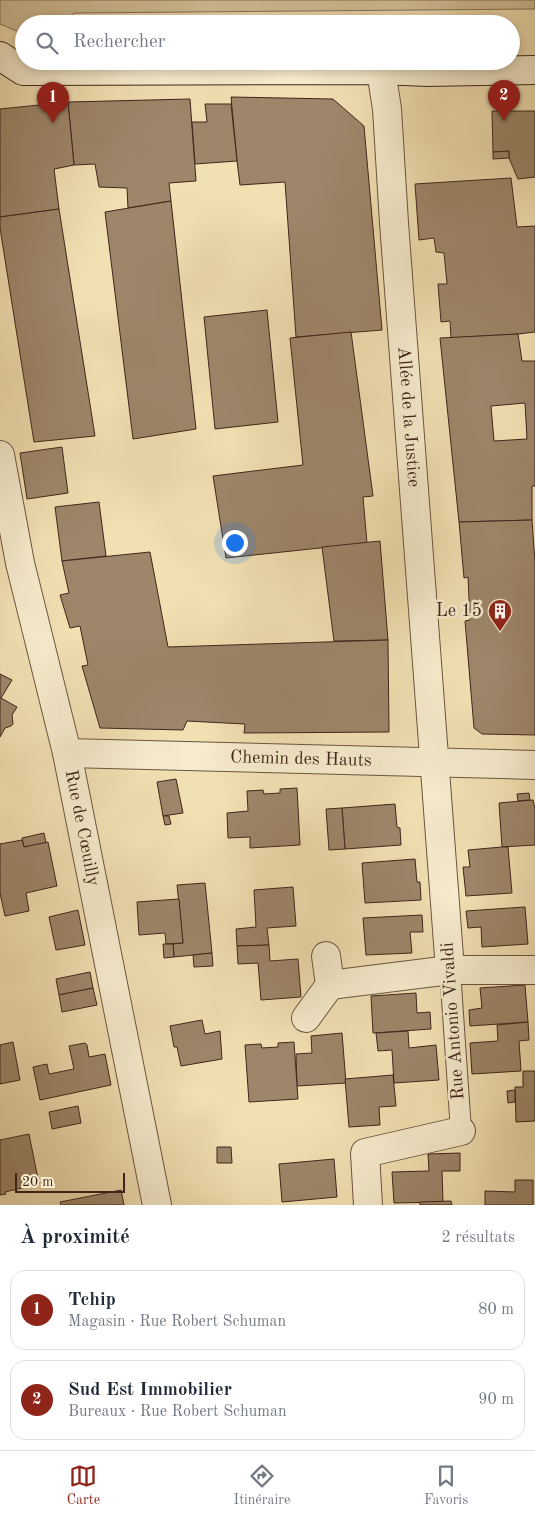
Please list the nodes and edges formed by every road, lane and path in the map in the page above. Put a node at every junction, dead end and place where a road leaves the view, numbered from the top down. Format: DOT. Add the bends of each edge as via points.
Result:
graph roads {
  1 [pos="0,56"];
  2 [pos="381,70"];
  3 [pos="535,70"];
  4 [pos="11,73"];
  5 [pos="0,454"];
  6 [pos="67,753"];
  7 [pos="434,762"];
  8 [pos="535,765"];
  9 [pos="326,956"];
  10 [pos="450,970"];
  11 [pos="535,970"];
  12 [pos="330,984"];
  13 [pos="306,1018"];
  14 [pos="461,1131"];
  15 [pos="157,1205"];
  16 [pos="368,1205"];
  1 -- 4 [label="street"];
  2 -- 3 [label="street"];
  2 -- 4 [label="street"];
  2 -- 7 [label="street, Allée de la Justice" via="387,109"];
  5 -- 6 [label="street, Rue de Cœuilly" via="20,563"];
  6 -- 7 [label="street, Chemin des Hauts"];
  6 -- 15 [label="street, Rue de Cœuilly"];
  7 -- 8 [label="street, Chemin des Hauts"];
  7 -- 10 [label="street, Rue Antonio Vivaldi"];
  9 -- 12 [label="street"];
  10 -- 11 [label="street"];
  10 -- 12 [label="street"];
  10 -- 14 [label="lane, Rue Antonio Vivaldi"];
  12 -- 13 [label="street"];
  14 -- 16 [label="street, Rue Antonio Vivaldi" via="366,1153"];
}
